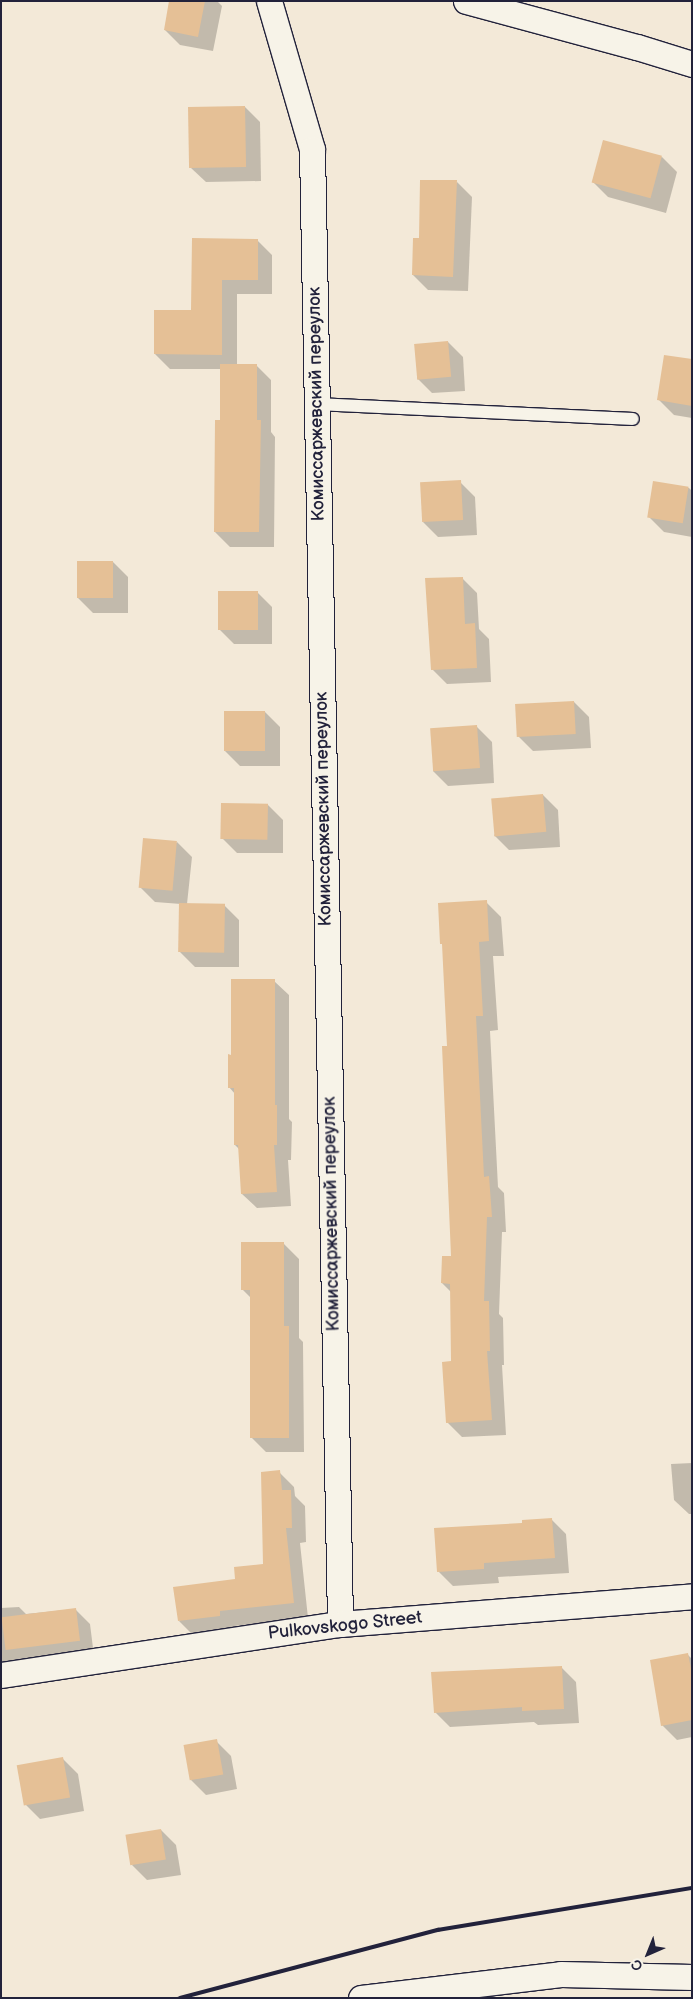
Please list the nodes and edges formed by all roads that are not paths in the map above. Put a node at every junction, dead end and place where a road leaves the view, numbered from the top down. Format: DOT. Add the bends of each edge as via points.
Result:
graph roads {
  1 [pos="268,1"];
  2 [pos="466,1"];
  3 [pos="692,64"];
  4 [pos="317,404"];
  5 [pos="633,419"];
  6 [pos="692,1596"];
  7 [pos="340,1624"];
  8 [pos="1,1675"];
  9 [pos="692,1977"];
  10 [pos="361,1998"];
  1 -- 4 [label="street, Комиссаржевский переулок" via="312,149"];
  2 -- 3 [label="street" via="637,46"];
  4 -- 5 [label="lane"];
  4 -- 7 [label="street, Комиссаржевский переулок"];
  6 -- 7 [label="street, Pulkovskogo Street"];
  7 -- 8 [label="street, Pulkovskogo Street"];
  9 -- 10 [label="street" via="561,1974"];
}
